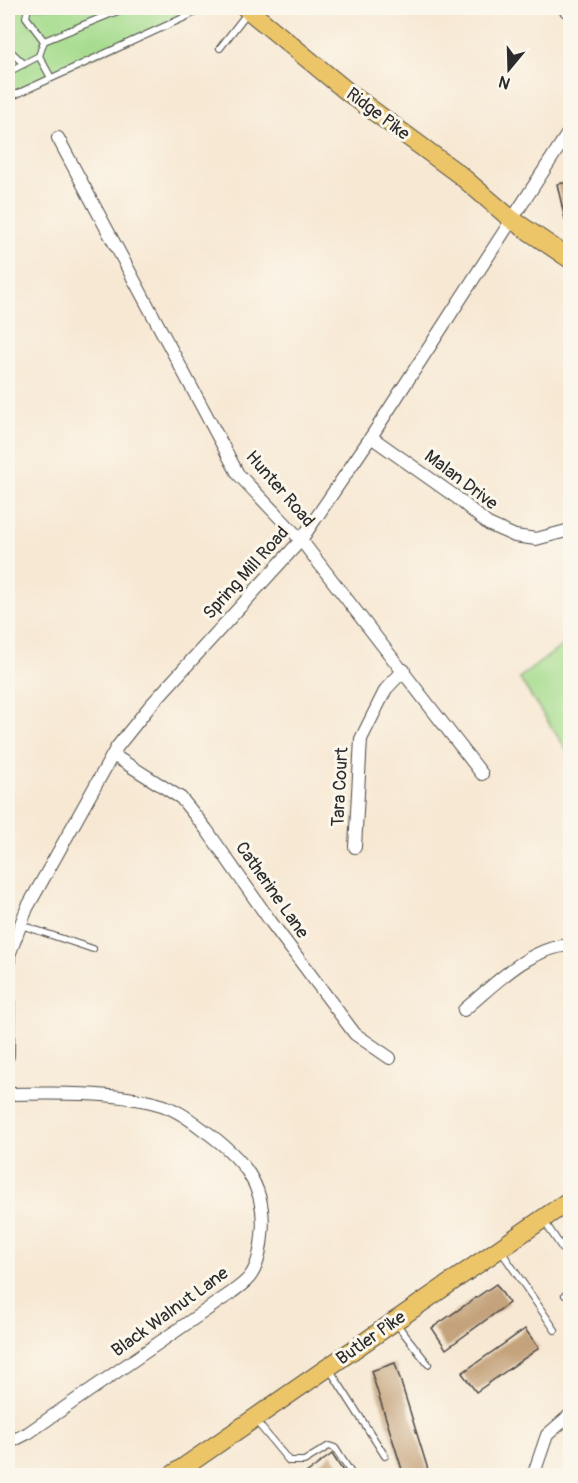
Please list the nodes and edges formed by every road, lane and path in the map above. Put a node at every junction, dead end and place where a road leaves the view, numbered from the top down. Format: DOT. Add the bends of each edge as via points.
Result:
graph roads {
  1 [pos="28,8"];
  2 [pos="125,8"];
  3 [pos="205,8"];
  4 [pos="563,8"];
  5 [pos="248,9"];
  6 [pos="570,15"];
  7 [pos="44,41"];
  8 [pos="220,48"];
  9 [pos="8,50"];
  10 [pos="39,56"];
  11 [pos="24,64"];
  12 [pos="8,72"];
  13 [pos="50,76"];
  14 [pos="8,98"];
  15 [pos="58,138"];
  16 [pos="568,138"];
  17 [pos="511,219"];
  18 [pos="570,259"];
  19 [pos="372,437"];
  20 [pos="570,530"];
  21 [pos="301,540"];
  22 [pos="404,669"];
  23 [pos="113,755"];
  24 [pos="482,774"];
  25 [pos="355,847"];
  26 [pos="21,926"];
  27 [pos="570,945"];
  28 [pos="93,949"];
  29 [pos="464,1010"];
  30 [pos="8,1056"];
  31 [pos="390,1058"];
  32 [pos="8,1094"];
  33 [pos="570,1200"];
  34 [pos="542,1219"];
  35 [pos="500,1249"];
  36 [pos="570,1260"];
  37 [pos="395,1321"];
  38 [pos="555,1330"];
  39 [pos="428,1364"];
  40 [pos="328,1367"];
  41 [pos="570,1415"];
  42 [pos="254,1418"];
  43 [pos="8,1443"];
  44 [pos="8,1449"];
  45 [pos="385,1456"];
  46 [pos="18,1476"];
  47 [pos="171,1476"];
  48 [pos="352,1476"];
  49 [pos="533,1476"];
  1 -- 7 [label="lane" via="27,17"];
  2 -- 7 [label="lane"];
  3 -- 13 [label="lane"];
  4 -- 6 [label="street"];
  5 -- 8 [label="lane"];
  5 -- 17 [label="main road, Ridge Pike"];
  7 -- 10 [label="lane"];
  9 -- 11 [label="lane"];
  10 -- 11 [label="lane"];
  10 -- 13 [label="lane"];
  11 -- 12 [label="lane"];
  13 -- 14 [label="lane"];
  15 -- 21 [label="street, Hunter Road" via="238,474"];
  16 -- 17 [label="street, Spring Mill Road"];
  17 -- 18 [label="main road, Ridge Pike"];
  17 -- 19 [label="street, Spring Mill Road"];
  19 -- 20 [label="street, Malan Drive" via="488,524 515,536 536,539"];
  19 -- 21 [label="street, Spring Mill Road"];
  21 -- 22 [label="street, Hunter Road"];
  21 -- 23 [label="street, Spring Mill Road" via="150,706"];
  22 -- 24 [label="street, Hunter Road"];
  22 -- 25 [label="street, Tara Court" via="386,688 361,739"];
  23 -- 26 [label="street, Spring Mill Road" via="32,898"];
  23 -- 31 [label="street, Catherine Lane" via="181,798 355,1034"];
  26 -- 28 [label="lane"];
  26 -- 30 [label="street, Spring Mill Road" via="9,955"];
  27 -- 29 [label="street" via="540,952 520,964"];
  32 -- 43 [label="street, Black Walnut Lane" via="120,1098 158,1104 180,1113 245,1165 260,1190 265,1217 251,1275 34,1430"];
  33 -- 34 [label="main road, Butler Pike"];
  34 -- 35 [label="main road, Butler Pike"];
  34 -- 36 [label="lane"];
  35 -- 37 [label="main road, Butler Pike"];
  35 -- 38 [label="lane"];
  37 -- 39 [label="lane"];
  37 -- 40 [label="main road, Butler Pike"];
  40 -- 42 [label="main road, Butler Pike"];
  40 -- 45 [label="lane"];
  41 -- 49 [label="street" via="547,1435"];
  42 -- 47 [label="main road, Butler Pike"];
  42 -- 48 [label="lane" via="290,1461 304,1461 329,1446 335,1448"];
  44 -- 46 [label="path"];
}
